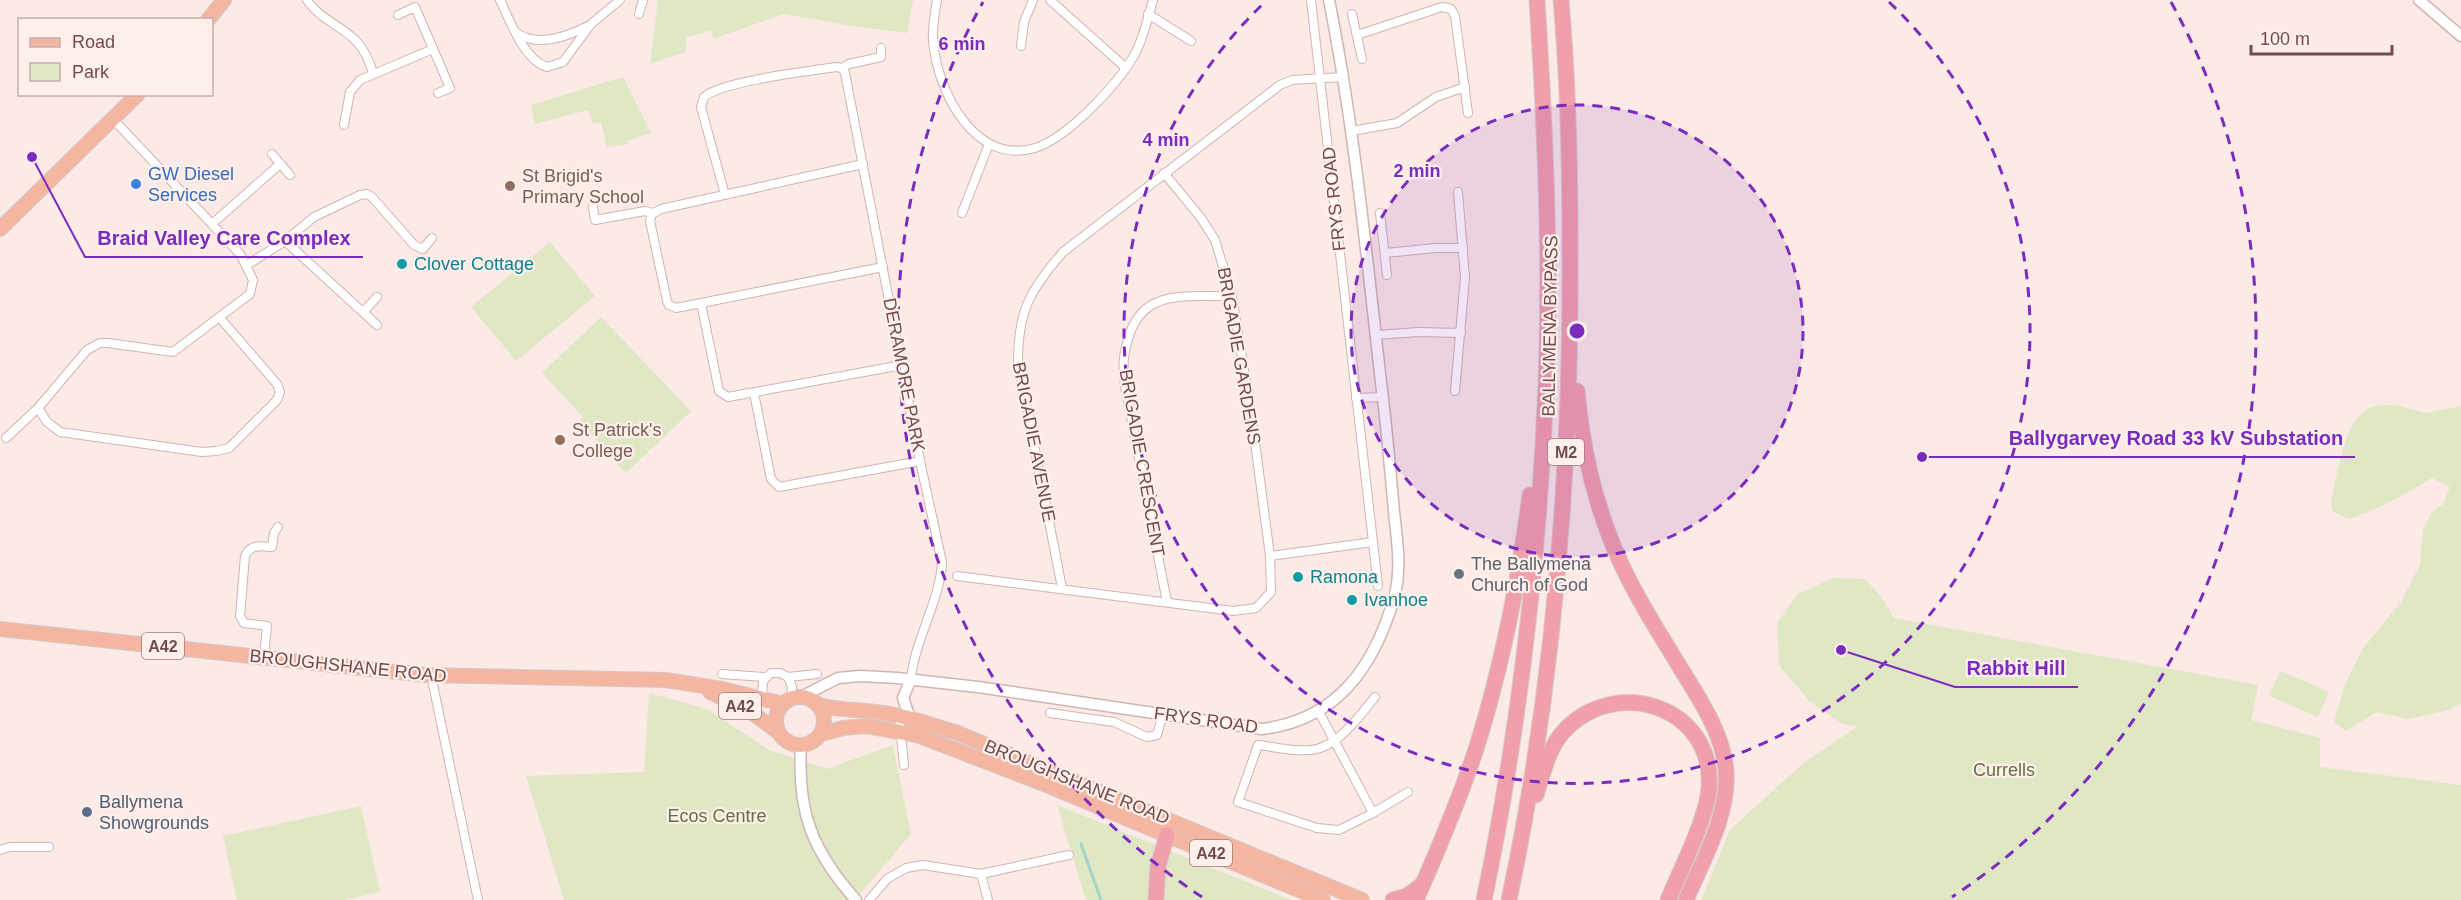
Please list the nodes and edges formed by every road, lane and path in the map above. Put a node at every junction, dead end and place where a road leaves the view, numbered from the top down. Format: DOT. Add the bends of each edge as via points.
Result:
graph roads {
  1 [pos="224,0"];
  2 [pos="307,0"];
  3 [pos="501,0"];
  4 [pos="620,0"];
  5 [pos="643,0"];
  6 [pos="937,0"];
  7 [pos="1033,0"];
  8 [pos="1050,0"];
  9 [pos="1154,0"];
  10 [pos="1311,0"];
  11 [pos="1329,0"];
  12 [pos="1537,0"];
  13 [pos="1562,0"];
  14 [pos="2419,0"];
  15 [pos="639,14"];
  16 [pos="1148,14"];
  17 [pos="1352,14"];
  18 [pos="398,15"];
  19 [pos="210,18"];
  20 [pos="591,24"];
  21 [pos="514,31"];
  22 [pos="1357,35"];
  23 [pos="2461,36"];
  24 [pos="1191,41"];
  25 [pos="1021,46"];
  26 [pos="881,48"];
  27 [pos="433,49"];
  28 [pos="1362,59"];
  29 [pos="842,68"];
  30 [pos="1126,68"];
  31 [pos="373,73"];
  32 [pos="1321,77"];
  33 [pos="1344,77"];
  34 [pos="1465,87"];
  35 [pos="438,93"];
  36 [pos="136,96"];
  37 [pos="1468,113"];
  38 [pos="113,119"];
  39 [pos="344,125"];
  40 [pos="1352,131"];
  41 [pos="988,144"];
  42 [pos="272,154"];
  43 [pos="280,164"];
  44 [pos="863,164"];
  45 [pos="1164,172"];
  46 [pos="290,175"];
  47 [pos="1458,192"];
  48 [pos="725,195"];
  49 [pos="593,207"];
  50 [pos="653,213"];
  51 [pos="962,213"];
  52 [pos="1380,213"];
  53 [pos="212,224"];
  54 [pos="0,229"];
  55 [pos="432,238"];
  56 [pos="285,241"];
  57 [pos="1463,248"];
  58 [pos="1385,253"];
  59 [pos="247,266"];
  60 [pos="883,267"];
  61 [pos="1388,275"];
  62 [pos="1232,296"];
  63 [pos="377,297"];
  64 [pos="701,303"];
  65 [pos="363,312"];
  66 [pos="220,318"];
  67 [pos="377,325"];
  68 [pos="1461,333"];
  69 [pos="1571,334"];
  70 [pos="1376,335"];
  71 [pos="902,364"];
  72 [pos="1546,386"];
  73 [pos="1455,391"];
  74 [pos="754,393"];
  75 [pos="1382,397"];
  76 [pos="1356,398"];
  77 [pos="38,408"];
  78 [pos="6,438"];
  79 [pos="920,461"];
  80 [pos="278,527"];
  81 [pos="1373,542"];
  82 [pos="1270,556"];
  83 [pos="957,576"];
  84 [pos="1378,586"];
  85 [pos="1062,588"];
  86 [pos="1167,602"];
  87 [pos="0,629"];
  88 [pos="264,657"];
  89 [pos="722,674"];
  90 [pos="817,674"];
  91 [pos="431,675"];
  92 [pos="765,677"];
  93 [pos="788,677"];
  94 [pos="910,679"];
  95 [pos="825,684"];
  96 [pos="697,687"];
  97 [pos="1375,697"];
  98 [pos="762,700"];
  99 [pos="792,700"];
  100 [pos="816,703"];
  101 [pos="1319,712"];
  102 [pos="1050,713"];
  103 [pos="1163,714"];
  104 [pos="904,717"];
  105 [pos="899,730"];
  106 [pos="778,732"];
  107 [pos="821,734"];
  108 [pos="1334,740"];
  109 [pos="801,746"];
  110 [pos="904,765"];
  111 [pos="1408,792"];
  112 [pos="1373,813"];
  113 [pos="1186,826"];
  114 [pos="1167,836"];
  115 [pos="49,847"];
  116 [pos="0,850"];
  117 [pos="1069,855"];
  118 [pos="1516,862"];
  119 [pos="981,874"];
  120 [pos="1423,884"];
  121 [pos="478,900"];
  122 [pos="856,900"];
  123 [pos="869,900"];
  124 [pos="988,900"];
  125 [pos="1156,900"];
  126 [pos="1323,900"];
  127 [pos="1362,900"];
  128 [pos="1394,900"];
  129 [pos="1416,900"];
  130 [pos="1484,900"];
  131 [pos="1509,900"];
  132 [pos="1668,900"];
  133 [pos="1686,900"];
  1 -- 19 [label="main road"];
  2 -- 31 [label="street" via="315,12 359,44"];
  3 -- 21 [label="street"];
  4 -- 20 [label="street"];
  5 -- 15 [label="street"];
  6 -- 41 [label="street" via="933,43 948,96 970,129"];
  7 -- 25 [label="street" via="1024,22"];
  8 -- 30 [label="street"];
  9 -- 16 [label="street"];
  10 -- 32 [label="street, FRYS ROAD"];
  11 -- 33 [label="street, FRYS ROAD"];
  12 -- 72 [label="highway, BALLYMENA BYPASS / M2" via="1546,143"];
  13 -- 69 [label="highway, BALLYMENA BYPASS / M2" via="1569,116"];
  14 -- 23 [label="street"];
  16 -- 24 [label="street"];
  16 -- 30 [label="street" via="1138,48"];
  17 -- 22 [label="street"];
  18 -- 27 [label="street" via="415,7"];
  20 -- 21 [label="street" via="537,41"];
  20 -- 21 [label="street" via="563,62 549,67 532,58"];
  22 -- 28 [label="street"];
  22 -- 34 [label="street" via="1397,20 1448,8 1455,16"];
  26 -- 29 [label="street" via="881,57"];
  27 -- 31 [label="street"];
  27 -- 35 [label="street" via="450,88"];
  29 -- 44 [label="street, DERAMORE PARK"];
  29 -- 48 [label="street" via="754,80 704,97 701,107"];
  30 -- 41 [label="street" via="1106,93 1050,141 1031,149"];
  31 -- 39 [label="street" via="350,92"];
  32 -- 33 [label="street, BRIGADIE AVENUE"];
  32 -- 45 [label="street, BRIGADIE AVENUE" via="1284,82"];
  32 -- 76 [label="street, FRYS ROAD"];
  33 -- 40 [label="street, FRYS ROAD"];
  34 -- 37 [label="street"];
  34 -- 40 [label="street" via="1438,96 1397,123"];
  36 -- 38 [label="main road"];
  38 -- 53 [label="street"];
  38 -- 54 [label="main road"];
  40 -- 70 [label="street, FRYS ROAD"];
  41 -- 51 [label="street"];
  42 -- 43 [label="street"];
  43 -- 46 [label="street"];
  43 -- 53 [label="street"];
  44 -- 48 [label="street"];
  44 -- 60 [label="street, DERAMORE PARK"];
  45 -- 62 [label="street, BRIGADIE GARDENS" via="1215,240"];
  45 -- 85 [label="street, BRIGADIE AVENUE" via="1063,252 1024,306 1018,362"];
  47 -- 57 [label="street"];
  48 -- 50 [label="street"];
  49 -- 50 [label="street" via="596,220"];
  50 -- 64 [label="street" via="650,221 668,304 680,308"];
  52 -- 58 [label="street"];
  53 -- 59 [label="street"];
  55 -- 56 [label="street" via="423,249 412,244 374,198 365,194 314,217"];
  56 -- 59 [label="street"];
  56 -- 65 [label="street"];
  57 -- 58 [label="street"];
  57 -- 68 [label="street"];
  58 -- 61 [label="street"];
  59 -- 66 [label="street" via="252,280 250,294"];
  60 -- 64 [label="street"];
  60 -- 71 [label="street, DERAMORE PARK"];
  62 -- 82 [label="street, BRIGADIE GARDENS"];
  62 -- 86 [label="street, BRIGADIE CRESCENT" via="1156,302 1140,317 1125,348 1125,386"];
  63 -- 65 [label="street"];
  64 -- 74 [label="street" via="719,391 732,398"];
  65 -- 67 [label="street"];
  66 -- 77 [label="street" via="172,352 108,343 93,346 80,356"];
  66 -- 77 [label="street" via="280,392 277,400 229,448 202,452 60,432"];
  68 -- 70 [label="street"];
  68 -- 73 [label="street"];
  69 -- 118 [label="highway, BALLYMENA BYPASS / M2" via="1557,578 1535,756"];
  69 -- 133 [label="highway" via="1583,445 1598,507 1628,577 1706,710 1726,770 1724,806"];
  70 -- 75 [label="street, FRYS ROAD"];
  71 -- 74 [label="street"];
  71 -- 79 [label="street, DERAMORE PARK"];
  72 -- 120 [label="highway" via="1525,532 1497,671 1473,756"];
  72 -- 130 [label="highway, BALLYMENA BYPASS / M2" via="1527,631"];
  74 -- 79 [label="street" via="771,479 779,488"];
  75 -- 76 [label="street"];
  75 -- 101 [label="street, FRYS ROAD" via="1398,553 1394,597 1379,637 1361,669 1345,692"];
  76 -- 81 [label="street, FRYS ROAD"];
  77 -- 78 [label="street"];
  79 -- 94 [label="street, DERAMORE PARK" via="942,562"];
  80 -- 88 [label="street" via="272,547 256,545 245,556 240,616 244,623 267,626"];
  81 -- 82 [label="street"];
  81 -- 84 [label="street, FRYS ROAD"];
  82 -- 86 [label="street, BRIGADIE GARDENS" via="1271,592 1253,610 1228,611"];
  83 -- 85 [label="street, BRIGADIE GARDENS"];
  85 -- 86 [label="street, BRIGADIE GARDENS"];
  87 -- 88 [label="main road, BROUGHSHANE ROAD / A42"];
  88 -- 91 [label="main road, BROUGHSHANE ROAD / A42"];
  89 -- 92 [label="street"];
  90 -- 93 [label="street"];
  91 -- 96 [label="main road, BROUGHSHANE ROAD / A42" via="645,679"];
  91 -- 121 [label="street"];
  92 -- 93 [label="street" via="780,673"];
  92 -- 98 [label="street"];
  93 -- 99 [label="street"];
  94 -- 95 [label="street, FRYS ROAD" via="846,676"];
  94 -- 103 [label="street, FRYS ROAD"];
  94 -- 104 [label="street" via="903,699"];
  95 -- 99 [label="street, FRYS ROAD"];
  95 -- 100 [label="street"];
  96 -- 98 [label="main road, A42"];
  96 -- 106 [label="main road, A42" via="747,709"];
  97 -- 108 [label="street"];
  98 -- 99 [label="main road, A42"];
  99 -- 100 [label="main road, A42"];
  99 -- 106 [label="main road, A42" via="776,717"];
  100 -- 104 [label="main road, BROUGHSHANE ROAD / A42" via="833,709"];
  100 -- 107 [label="main road" via="824,719"];
  101 -- 103 [label="street, FRYS ROAD" via="1298,722 1262,729"];
  101 -- 108 [label="street"];
  102 -- 103 [label="street" via="1114,722 1147,737 1158,733"];
  104 -- 105 [label="street"];
  104 -- 113 [label="main road, BROUGHSHANE ROAD / A42" via="974,740"];
  105 -- 107 [label="main road, BROUGHSHANE ROAD / A42" via="853,727"];
  105 -- 110 [label="street"];
  105 -- 114 [label="main road, BROUGHSHANE ROAD / A42" via="960,750"];
  106 -- 109 [label="main road, A42" via="788,742"];
  107 -- 109 [label="main road, A42"];
  108 -- 112 [label="street"];
  108 -- 112 [label="street" via="1308,750 1258,745 1238,802 1280,818 1339,830"];
  109 -- 122 [label="street" via="801,794 806,821 828,866"];
  111 -- 112 [label="street"];
  113 -- 114 [label="main road"];
  113 -- 127 [label="main road, BROUGHSHANE ROAD / A42"];
  114 -- 125 [label="highway" via="1158,866"];
  114 -- 126 [label="main road, BROUGHSHANE ROAD / A42"];
  115 -- 116 [label="street"];
  117 -- 119 [label="street"];
  118 -- 131 [label="highway, BALLYMENA BYPASS / M2"];
  118 -- 132 [label="highway" via="1551,752 1562,733 1589,711 1606,704 1647,704 1680,720 1693,734 1708,769 1706,807"];
  119 -- 123 [label="street" via="923,865 906,868 887,879"];
  119 -- 124 [label="street"];
  120 -- 128 [label="highway"];
  120 -- 129 [label="highway"];
}
